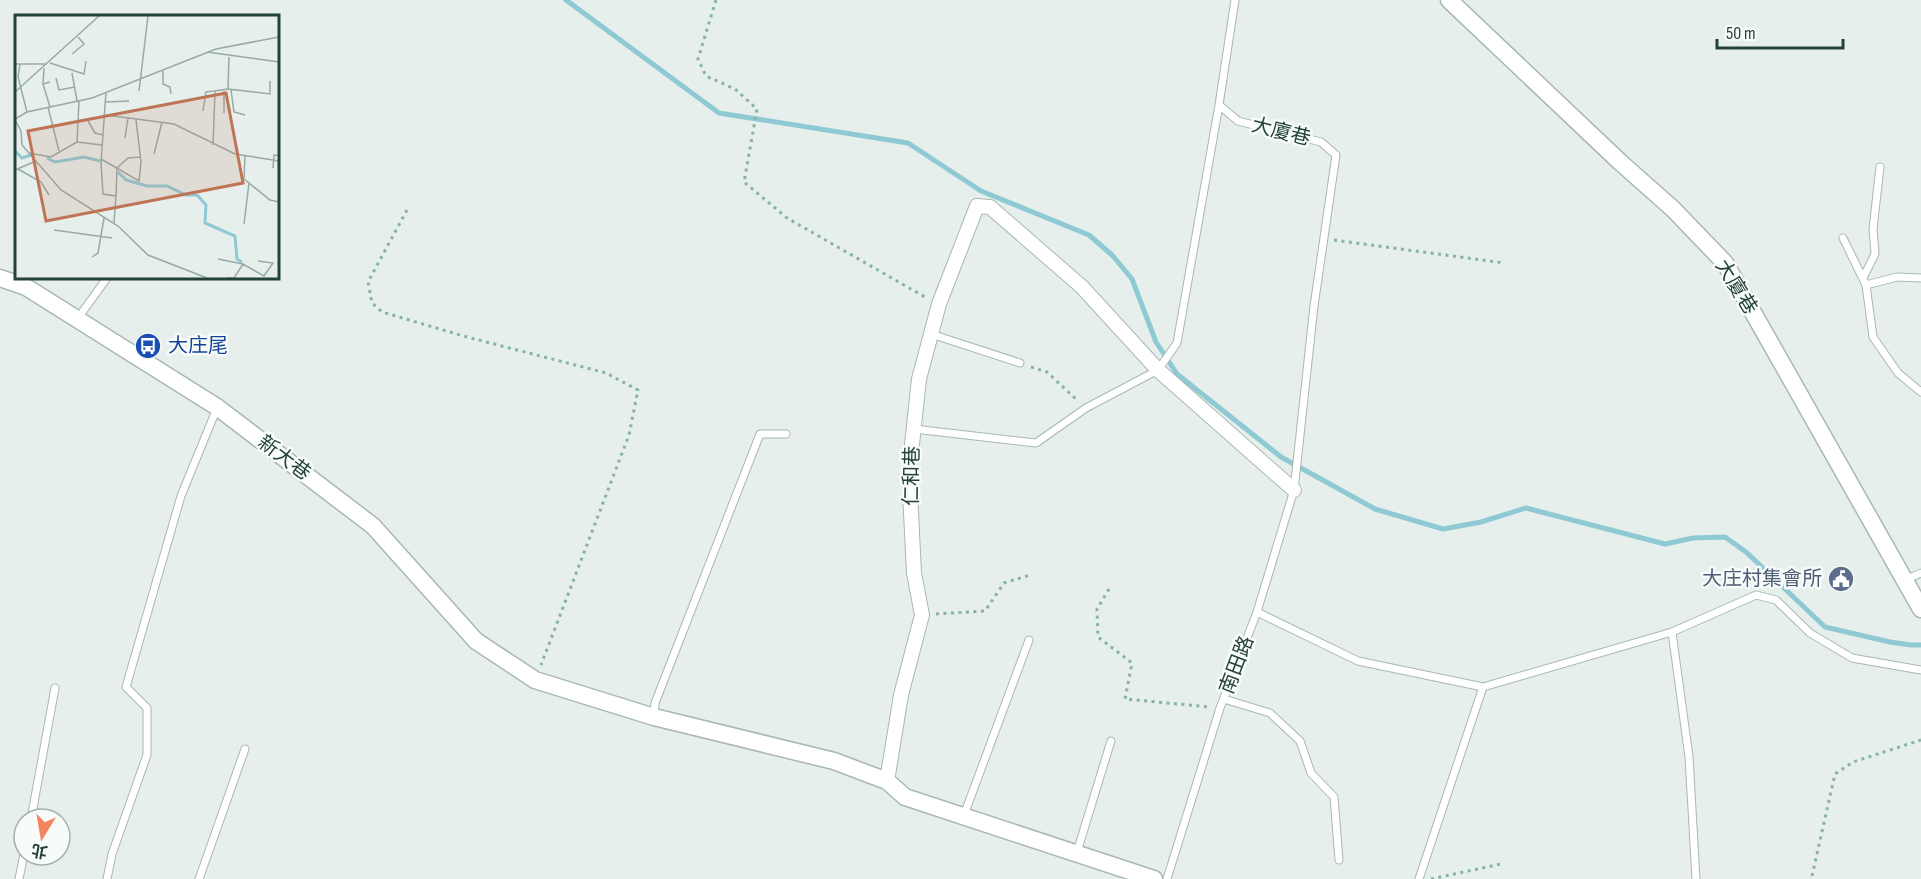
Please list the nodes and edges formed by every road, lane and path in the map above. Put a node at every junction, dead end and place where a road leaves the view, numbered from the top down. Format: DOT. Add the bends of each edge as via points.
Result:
graph roads {
  1 [pos="716,0"];
  2 [pos="1235,0"];
  3 [pos="1449,0"];
  4 [pos="1219,105"];
  5 [pos="1880,167"];
  6 [pos="407,210"];
  7 [pos="1324,238"];
  8 [pos="1843,238"];
  9 [pos="1504,263"];
  10 [pos="0,278"];
  11 [pos="1921,278"];
  12 [pos="106,279"];
  13 [pos="1865,282"];
  14 [pos="939,304"];
  15 [pos="76,320"];
  16 [pos="930,333"];
  17 [pos="1020,363"];
  18 [pos="1161,367"];
  19 [pos="1921,392"];
  20 [pos="217,407"];
  21 [pos="1086,408"];
  22 [pos="914,429"];
  23 [pos="786,434"];
  24 [pos="1299,449"];
  25 [pos="1294,490"];
  26 [pos="1921,573"];
  27 [pos="1030,575"];
  28 [pos="1905,580"];
  29 [pos="1109,589"];
  30 [pos="1921,609"];
  31 [pos="1257,612"];
  32 [pos="922,615"];
  33 [pos="1672,632"];
  34 [pos="1029,640"];
  35 [pos="1921,670"];
  36 [pos="536,680"];
  37 [pos="1483,687"];
  38 [pos="55,688"];
  39 [pos="1224,699"];
  40 [pos="1220,708"];
  41 [pos="654,717"];
  42 [pos="1921,740"];
  43 [pos="1111,741"];
  44 [pos="245,749"];
  45 [pos="887,781"];
  46 [pos="33,807"];
  47 [pos="964,815"];
  48 [pos="1077,852"];
  49 [pos="1339,860"];
  50 [pos="1501,864"];
  51 [pos="1812,876"];
  52 [pos="107,879"];
  53 [pos="199,879"];
  54 [pos="1154,879"];
  55 [pos="1167,879"];
  56 [pos="1419,879"];
  57 [pos="1430,879"];
  58 [pos="1696,879"];
  1 -- 14 [label="path" via="698,59 706,76 735,89 757,109 744,182 787,218"];
  2 -- 4 [label="lane"];
  3 -- 28 [label="street, 大廈巷" via="1673,209 1725,263"];
  4 -- 7 [label="lane, 大廈巷" via="1238,121 1321,142 1335,155"];
  4 -- 18 [label="lane, 仁和巷" via="1177,344"];
  5 -- 13 [label="lane" via="1873,229 1875,254"];
  6 -- 36 [label="path" via="368,282 372,303 382,312 606,373 638,390 629,435"];
  7 -- 9 [label="path"];
  7 -- 24 [label="lane, 大廈巷"];
  8 -- 13 [label="lane"];
  10 -- 15 [label="street, 新大巷" via="26,287"];
  11 -- 13 [label="lane"];
  12 -- 15 [label="lane"];
  13 -- 19 [label="lane" via="1874,337 1898,373"];
  14 -- 16 [label="street"];
  14 -- 18 [label="street" via="977,206 990,207 1082,287"];
  15 -- 20 [label="street, 新大巷"];
  16 -- 17 [label="lane"];
  16 -- 22 [label="street" via="919,379"];
  17 -- 21 [label="path" via="1047,372"];
  18 -- 21 [label="lane, 仁和巷"];
  18 -- 25 [label="street"];
  20 -- 36 [label="street, 新大巷" via="373,526 476,641"];
  20 -- 52 [label="lane" via="181,496 126,687 147,708 147,755"];
  21 -- 22 [label="lane, 仁和巷" via="1036,443"];
  22 -- 32 [label="street, 仁和巷" via="909,483 914,573"];
  23 -- 41 [label="lane" via="760,434 654,703"];
  24 -- 25 [label="lane, 南田路"];
  25 -- 31 [label="lane, 南田路"];
  26 -- 28 [label="lane"];
  27 -- 32 [label="path" via="1004,583 985,611"];
  28 -- 30 [label="street, 大廈巷"];
  29 -- 40 [label="path" via="1097,609 1098,637 1132,663 1125,699"];
  31 -- 37 [label="lane" via="1358,662"];
  31 -- 39 [label="lane, 南田路"];
  32 -- 45 [label="street, 仁和巷" via="901,695"];
  33 -- 35 [label="lane" via="1756,595 1776,600 1810,633 1852,658"];
  33 -- 37 [label="lane"];
  33 -- 58 [label="lane" via="1689,757"];
  34 -- 47 [label="lane"];
  36 -- 41 [label="street"];
  37 -- 56 [label="lane"];
  38 -- 46 [label="lane"];
  39 -- 40 [label="lane, 南田路"];
  39 -- 49 [label="lane" via="1270,713 1300,741 1311,773 1335,797"];
  40 -- 55 [label="lane, 南田路"];
  41 -- 45 [label="street" via="834,761"];
  42 -- 51 [label="path" via="1853,762 1835,774"];
  43 -- 48 [label="lane"];
  44 -- 53 [label="lane"];
  45 -- 47 [label="street" via="905,796"];
  47 -- 48 [label="street"];
  48 -- 54 [label="street"];
  50 -- 57 [label="path"];
}
